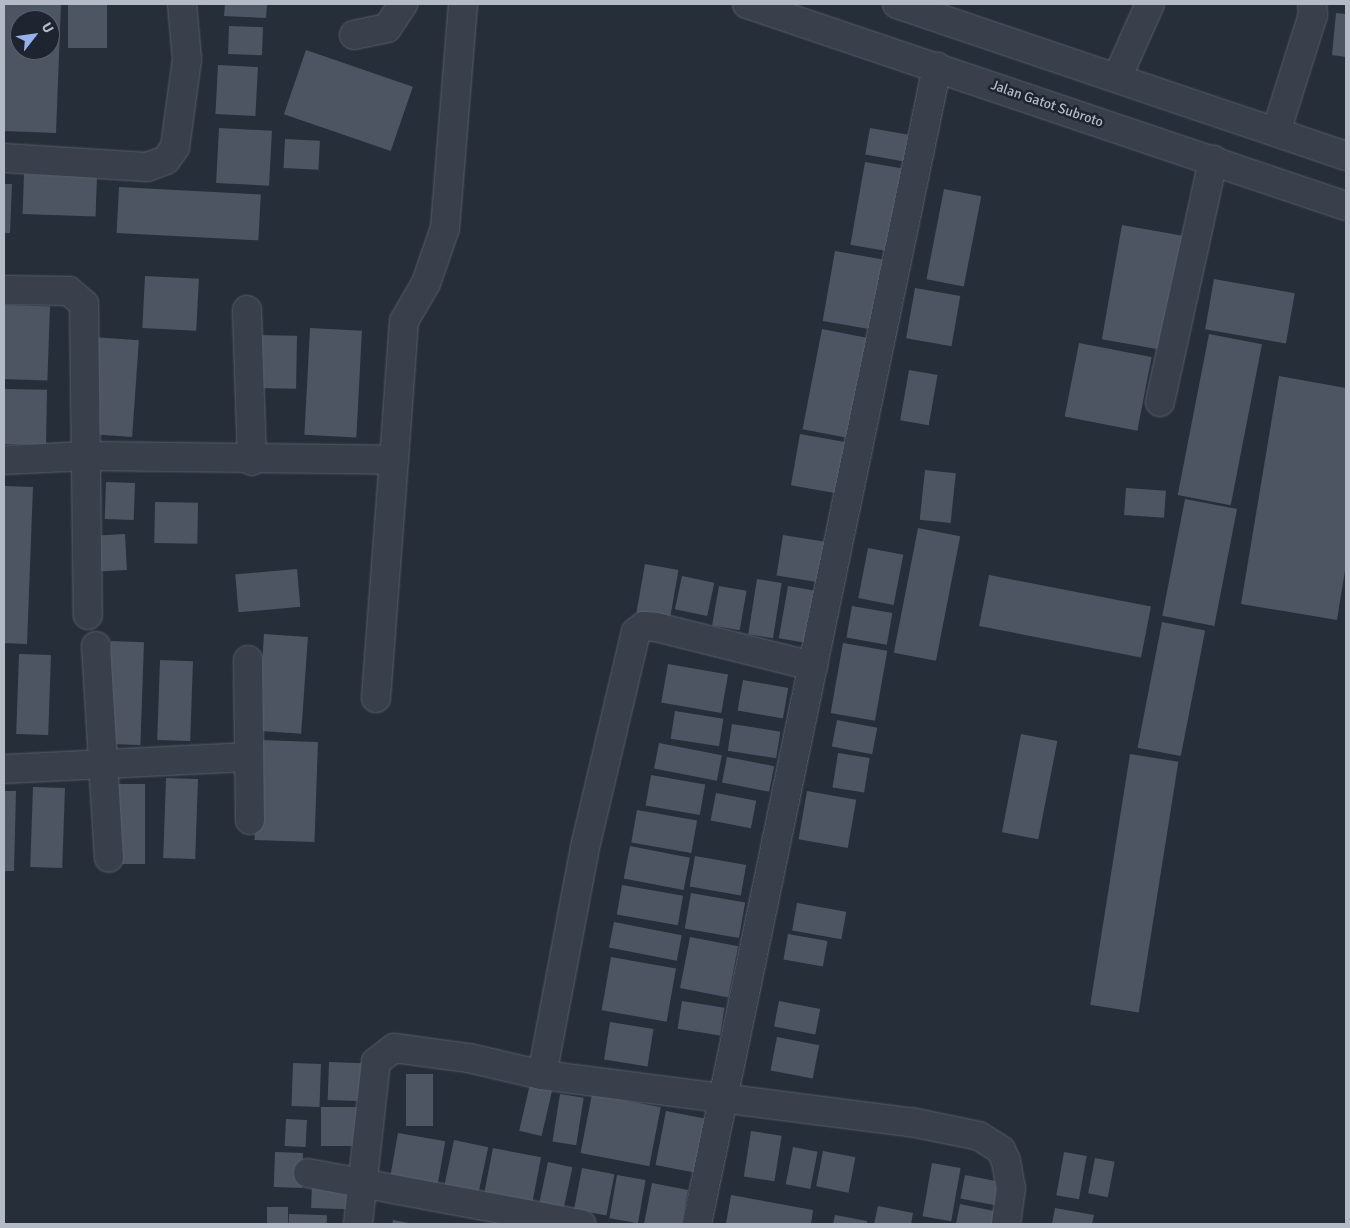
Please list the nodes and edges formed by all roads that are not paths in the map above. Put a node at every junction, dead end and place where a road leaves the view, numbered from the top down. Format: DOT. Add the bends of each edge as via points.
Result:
graph roads {
  1 [pos="182,4"];
  2 [pos="403,4"];
  3 [pos="464,4"];
  4 [pos="747,4"];
  5 [pos="898,4"];
  6 [pos="1150,4"];
  7 [pos="1312,4"];
  8 [pos="354,35"];
  9 [pos="937,67"];
  10 [pos="1117,78"];
  11 [pos="1276,132"];
  12 [pos="1346,156"];
  13 [pos="4,158"];
  14 [pos="1213,160"];
  15 [pos="1346,206"];
  16 [pos="4,290"];
  17 [pos="247,310"];
  18 [pos="1160,402"];
  19 [pos="87,456"];
  20 [pos="4,460"];
  21 [pos="394,460"];
  22 [pos="252,461"];
  23 [pos="88,615"];
  24 [pos="96,646"];
  25 [pos="248,660"];
  26 [pos="812,666"];
  27 [pos="376,698"];
  28 [pos="249,757"];
  29 [pos="102,764"];
  30 [pos="4,769"];
  31 [pos="250,820"];
  32 [pos="110,858"];
  33 [pos="542,1075"];
  34 [pos="725,1098"];
  35 [pos="308,1173"];
  36 [pos="361,1183"];
  37 [pos="358,1224"];
  38 [pos="581,1224"];
  39 [pos="697,1224"];
  40 [pos="1006,1224"];
  1 -- 13 [label="street" via="187,59 175,147 166,160 147,167"];
  2 -- 8 [label="street" via="387,28"];
  3 -- 21 [label="street" via="445,228 438,254 404,322"];
  4 -- 9 [label="street, Jalan Gatot Subroto"];
  5 -- 10 [label="street"];
  6 -- 10 [label="street"];
  7 -- 11 [label="street" via="1313,15"];
  9 -- 14 [label="street, Jalan Gatot Subroto"];
  9 -- 26 [label="street"];
  10 -- 11 [label="street"];
  11 -- 12 [label="street"];
  14 -- 15 [label="street, Jalan Gatot Subroto"];
  14 -- 18 [label="street"];
  16 -- 19 [label="street" via="69,291 84,304"];
  17 -- 22 [label="street"];
  19 -- 20 [label="street"];
  19 -- 22 [label="street"];
  19 -- 23 [label="street"];
  21 -- 22 [label="street"];
  21 -- 27 [label="street"];
  24 -- 29 [label="street"];
  25 -- 28 [label="street"];
  26 -- 33 [label="street" via="656,627 644,626 636,632 586,843"];
  26 -- 34 [label="street"];
  28 -- 29 [label="street"];
  28 -- 31 [label="street"];
  29 -- 30 [label="street"];
  29 -- 32 [label="street"];
  33 -- 34 [label="street"];
  33 -- 36 [label="street" via="469,1058 394,1048 386,1051 376,1062"];
  34 -- 39 [label="street"];
  34 -- 40 [label="street" via="979,1136 1001,1150 1006,1161 1011,1188"];
  35 -- 36 [label="street"];
  36 -- 37 [label="street"];
  36 -- 38 [label="street"];
}
